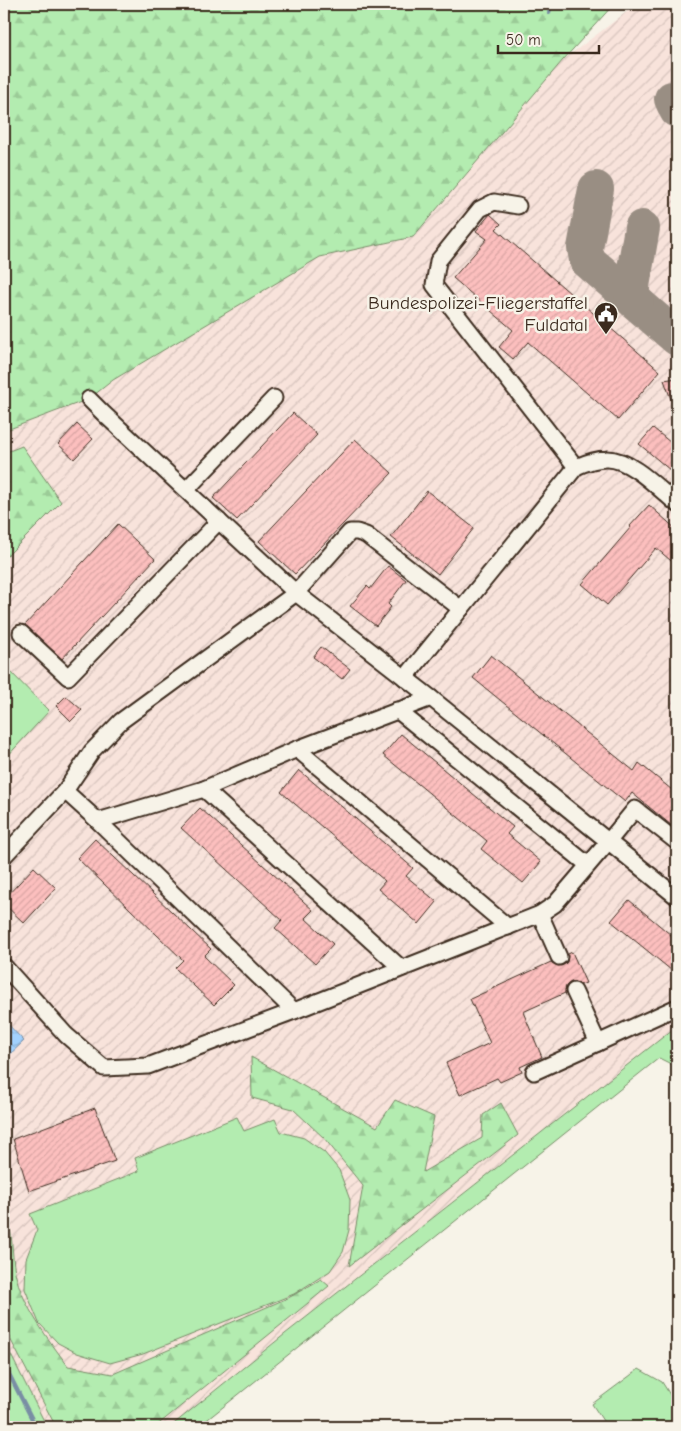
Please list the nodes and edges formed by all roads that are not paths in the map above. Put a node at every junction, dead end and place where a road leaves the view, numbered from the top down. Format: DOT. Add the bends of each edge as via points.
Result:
graph roads {
  1 [pos="518,206"];
  2 [pos="89,398"];
  3 [pos="274,398"];
  4 [pos="576,467"];
  5 [pos="186,490"];
  6 [pos="677,504"];
  7 [pos="219,521"];
  8 [pos="296,593"];
  9 [pos="461,609"];
  10 [pos="21,633"];
  11 [pos="405,678"];
  12 [pos="431,698"];
  13 [pos="397,710"];
  14 [pos="297,749"];
  15 [pos="204,789"];
  16 [pos="65,791"];
  17 [pos="98,821"];
  18 [pos="608,842"];
  19 [pos="677,842"];
  20 [pos="4,856"];
  21 [pos="588,865"];
  22 [pos="677,897"];
  23 [pos="540,914"];
  24 [pos="508,927"];
  25 [pos="559,957"];
  26 [pos="4,966"];
  27 [pos="401,968"];
  28 [pos="574,991"];
  29 [pos="677,1007"];
  30 [pos="294,1011"];
  31 [pos="598,1043"];
  32 [pos="534,1072"];
  1 -- 4 [label="lane" via="494,202 480,209 438,261 434,285"];
  2 -- 5 [label="lane"];
  3 -- 5 [label="lane"];
  4 -- 6 [label="lane" via="590,461 619,461 633,468"];
  4 -- 9 [label="lane"];
  5 -- 7 [label="lane"];
  7 -- 8 [label="lane"];
  7 -- 10 [label="lane" via="68,676"];
  8 -- 9 [label="lane" via="345,536 357,532 366,535"];
  8 -- 11 [label="lane"];
  8 -- 16 [label="lane" via="121,721 92,751"];
  9 -- 11 [label="lane"];
  11 -- 12 [label="lane"];
  12 -- 13 [label="lane"];
  12 -- 18 [label="lane"];
  13 -- 14 [label="lane"];
  13 -- 21 [label="lane"];
  14 -- 15 [label="lane"];
  14 -- 24 [label="lane"];
  15 -- 17 [label="lane"];
  15 -- 27 [label="lane"];
  16 -- 17 [label="lane"];
  16 -- 20 [label="lane"];
  17 -- 30 [label="lane"];
  18 -- 19 [label="lane" via="634,809"];
  18 -- 21 [label="lane"];
  18 -- 22 [label="lane"];
  21 -- 23 [label="lane" via="555,904"];
  23 -- 24 [label="lane"];
  23 -- 25 [label="lane"];
  24 -- 27 [label="lane"];
  26 -- 30 [label="lane" via="66,1035 104,1068 148,1066"];
  27 -- 30 [label="lane"];
  28 -- 31 [label="lane"];
  29 -- 31 [label="lane"];
  31 -- 32 [label="lane"];
}
